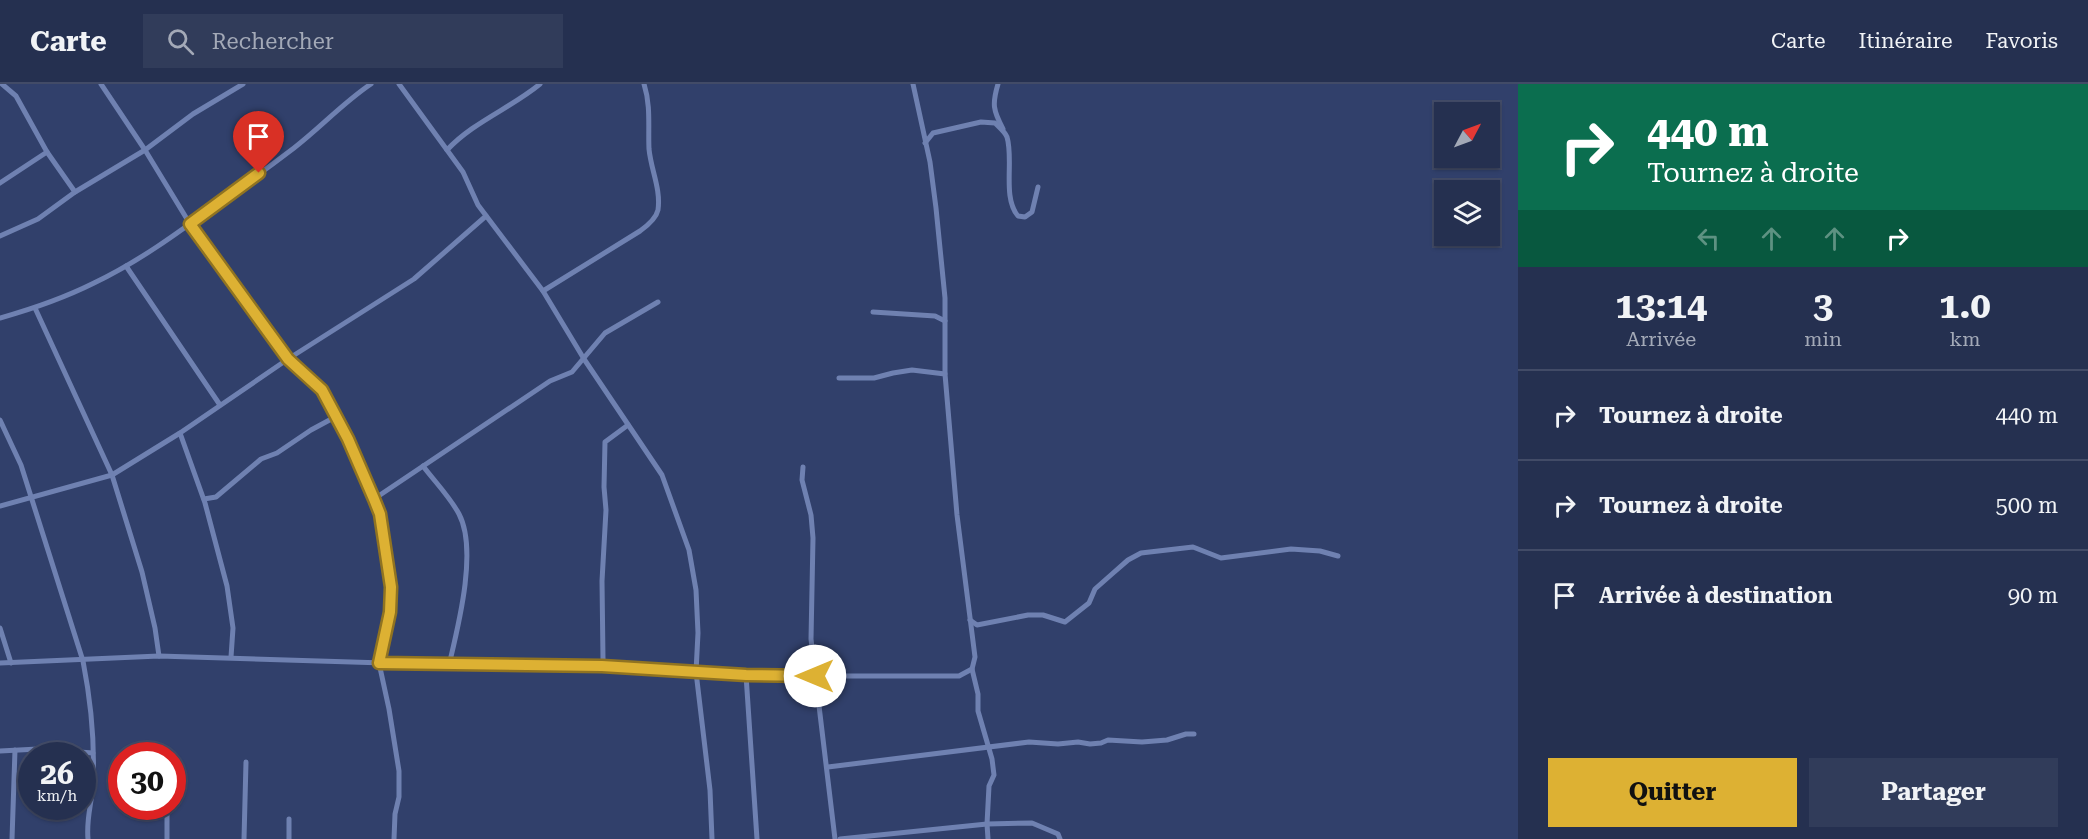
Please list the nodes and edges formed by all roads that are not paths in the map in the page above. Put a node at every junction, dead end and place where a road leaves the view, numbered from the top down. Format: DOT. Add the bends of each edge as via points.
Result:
graph roads {
  1 [pos="3,84"];
  2 [pos="102,84"];
  3 [pos="243,84"];
  4 [pos="371,84"];
  5 [pos="399,84"];
  6 [pos="540,84"];
  7 [pos="644,84"];
  8 [pos="913,84"];
  9 [pos="998,84"];
  10 [pos="1007,135"];
  11 [pos="925,143"];
  12 [pos="145,150"];
  13 [pos="447,150"];
  14 [pos="47,152"];
  15 [pos="0,183"];
  16 [pos="1038,187"];
  17 [pos="75,192"];
  18 [pos="486,216"];
  19 [pos="190,224"];
  20 [pos="0,236"];
  21 [pos="126,266"];
  22 [pos="543,291"];
  23 [pos="658,302"];
  24 [pos="35,308"];
  25 [pos="873,312"];
  26 [pos="0,318"];
  27 [pos="945,321"];
  28 [pos="288,359"];
  29 [pos="584,359"];
  30 [pos="945,374"];
  31 [pos="838,378"];
  32 [pos="220,405"];
  33 [pos="337,416"];
  34 [pos="0,420"];
  35 [pos="628,425"];
  36 [pos="180,433"];
  37 [pos="423,466"];
  38 [pos="803,467"];
  39 [pos="112,475"];
  40 [pos="32,498"];
  41 [pos="204,499"];
  42 [pos="374,499"];
  43 [pos="0,506"];
  44 [pos="1338,556"];
  45 [pos="970,620"];
  46 [pos="0,628"];
  47 [pos="159,656"];
  48 [pos="231,657"];
  49 [pos="82,661"];
  50 [pos="0,663"];
  51 [pos="11,663"];
  52 [pos="379,663"];
  53 [pos="449,665"];
  54 [pos="602,666"];
  55 [pos="972,669"];
  56 [pos="696,672"];
  57 [pos="746,675"];
  58 [pos="815,676"];
  59 [pos="1194,734"];
  60 [pos="93,742"];
  61 [pos="987,747"];
  62 [pos="15,750"];
  63 [pos="18,750"];
  64 [pos="0,751"];
  65 [pos="246,762"];
  66 [pos="828,767"];
  67 [pos="289,819"];
  68 [pos="87,820"];
  69 [pos="167,820"];
  70 [pos="987,824"];
  71 [pos="12,839"];
  72 [pos="88,839"];
  73 [pos="167,839"];
  74 [pos="243,839"];
  75 [pos="289,839"];
  76 [pos="394,839"];
  77 [pos="712,839"];
  78 [pos="757,839"];
  79 [pos="835,839"];
  80 [pos="840,839"];
  81 [pos="988,839"];
  82 [pos="1060,839"];
  1 -- 14 [label="street" via="16,96"];
  2 -- 12 [label="street"];
  3 -- 12 [label="street" via="193,114"];
  4 -- 19 [label="street" via="294,148"];
  5 -- 13 [label="street"];
  6 -- 13 [label="street" via="459,137"];
  7 -- 22 [label="street" via="658,212 649,225"];
  8 -- 11 [label="street"];
  9 -- 10 [label="street" via="993,102"];
  10 -- 11 [label="street" via="995,123 981,122 933,133"];
  10 -- 16 [label="street" via="1011,199 1018,216 1032,212"];
  11 -- 27 [label="street" via="936,208"];
  12 -- 17 [label="street"];
  12 -- 19 [label="street"];
  13 -- 18 [label="street"];
  14 -- 15 [label="street"];
  14 -- 17 [label="street"];
  17 -- 20 [label="street" via="38,219"];
  18 -- 22 [label="street"];
  18 -- 28 [label="street" via="414,279"];
  19 -- 21 [label="street"];
  19 -- 28 [label="street"];
  21 -- 24 [label="street"];
  21 -- 32 [label="street"];
  22 -- 29 [label="street"];
  23 -- 29 [label="street" via="605,333"];
  24 -- 26 [label="street"];
  24 -- 39 [label="street"];
  25 -- 27 [label="street" via="935,316"];
  27 -- 30 [label="street"];
  28 -- 32 [label="street"];
  28 -- 33 [label="street" via="322,390"];
  29 -- 35 [label="street"];
  29 -- 37 [label="street" via="572,372 550,381"];
  30 -- 31 [label="street" via="912,370 874,378"];
  30 -- 45 [label="street"];
  32 -- 36 [label="street"];
  33 -- 41 [label="street" via="261,459 216,497"];
  33 -- 42 [label="street"];
  34 -- 40 [label="street"];
  35 -- 54 [label="street" via="605,442 603,456 606,510"];
  35 -- 56 [label="street" via="662,475 689,550 696,590"];
  36 -- 39 [label="street"];
  36 -- 41 [label="street"];
  37 -- 42 [label="street"];
  37 -- 53 [label="street" via="460,515 465,534 462,613"];
  38 -- 58 [label="street" via="813,538 811,639"];
  39 -- 40 [label="street"];
  39 -- 47 [label="street" via="142,573"];
  40 -- 43 [label="street"];
  40 -- 49 [label="street"];
  41 -- 48 [label="street" via="231,607"];
  42 -- 52 [label="street" via="380,514 391,587"];
  44 -- 45 [label="street" via="1291,549 1221,558 1193,547 1141,553 1112,574 1095,590 1089,603 1065,622 1043,615 977,625"];
  45 -- 55 [label="street" via="975,657"];
  46 -- 51 [label="street"];
  47 -- 48 [label="street"];
  47 -- 49 [label="street"];
  48 -- 52 [label="street"];
  49 -- 51 [label="street"];
  49 -- 60 [label="street" via="93,718"];
  50 -- 51 [label="street"];
  52 -- 53 [label="street"];
  52 -- 76 [label="street" via="399,771"];
  53 -- 54 [label="street"];
  54 -- 56 [label="street"];
  55 -- 58 [label="street" via="959,676"];
  55 -- 61 [label="street"];
  56 -- 57 [label="street"];
  56 -- 77 [label="street"];
  57 -- 58 [label="street"];
  57 -- 78 [label="street"];
  58 -- 66 [label="street"];
  59 -- 61 [label="street" via="1143,742 1029,742"];
  61 -- 66 [label="street"];
  61 -- 70 [label="street" via="994,775 989,786"];
  62 -- 63 [label="street"];
  62 -- 64 [label="street"];
  62 -- 71 [label="street"];
  65 -- 74 [label="street"];
  66 -- 79 [label="street"];
  67 -- 75 [label="street"];
  68 -- 72 [label="street"];
  69 -- 73 [label="street"];
  70 -- 80 [label="street"];
  70 -- 81 [label="street"];
  70 -- 82 [label="street" via="1032,823 1058,834"];
}
